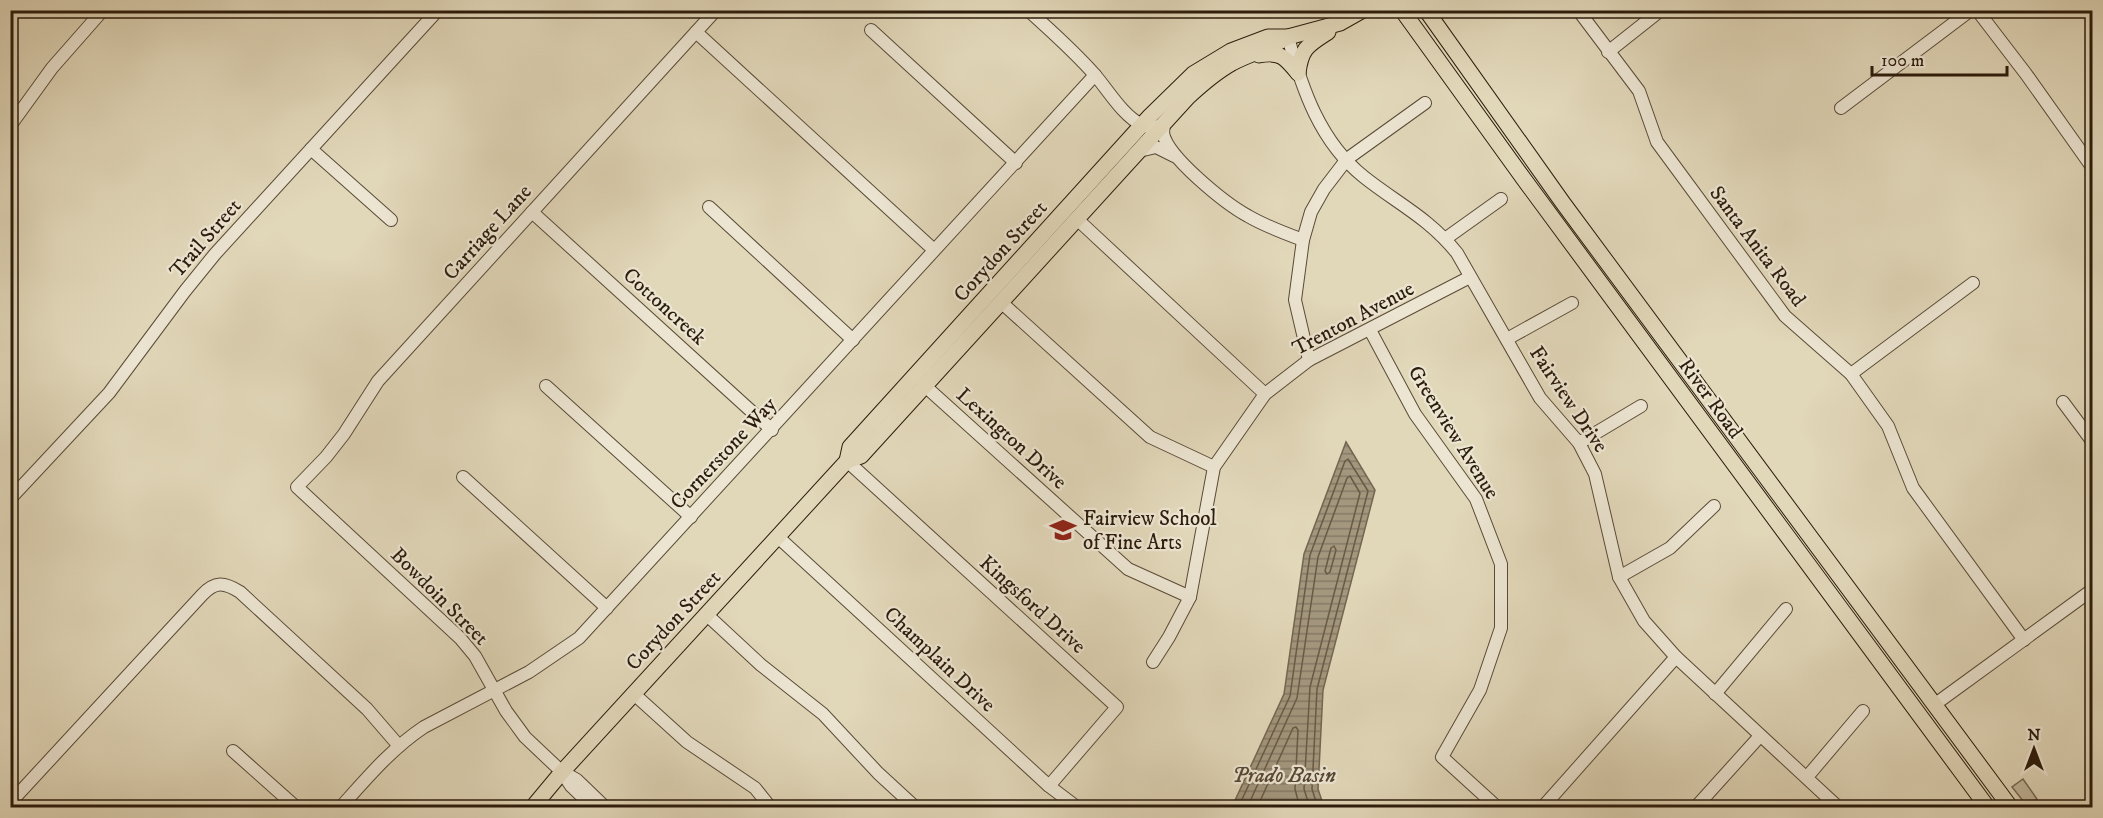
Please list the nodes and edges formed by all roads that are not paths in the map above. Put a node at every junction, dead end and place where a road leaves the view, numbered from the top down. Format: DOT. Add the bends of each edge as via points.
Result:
graph roads {
  1 [pos="103,10"];
  2 [pos="438,10"];
  3 [pos="716,10"];
  4 [pos="1028,10"];
  5 [pos="1363,10"];
  6 [pos="1402,10"];
  7 [pos="1426,10"];
  8 [pos="1578,10"];
  9 [pos="1661,10"];
  10 [pos="1971,10"];
  11 [pos="1977,10"];
  12 [pos="1340,23"];
  13 [pos="871,30"];
  14 [pos="696,32"];
  15 [pos="1288,37"];
  16 [pos="1608,52"];
  17 [pos="1233,62"];
  18 [pos="1298,73"];
  19 [pos="1095,75"];
  20 [pos="1425,103"];
  21 [pos="1841,108"];
  22 [pos="1164,124"];
  23 [pos="1142,125"];
  24 [pos="10,126"];
  25 [pos="311,149"];
  26 [pos="1139,151"];
  27 [pos="1177,158"];
  28 [pos="1347,159"];
  29 [pos="1016,163"];
  30 [pos="2092,167"];
  31 [pos="1116,175"];
  32 [pos="1501,200"];
  33 [pos="709,207"];
  34 [pos="532,212"];
  35 [pos="391,220"];
  36 [pos="1078,220"];
  37 [pos="1445,239"];
  38 [pos="1303,240"];
  39 [pos="934,250"];
  40 [pos="1470,277"];
  41 [pos="1973,283"];
  42 [pos="1002,303"];
  43 [pos="1572,303"];
  44 [pos="1370,330"];
  45 [pos="1507,339"];
  46 [pos="853,340"];
  47 [pos="1309,360"];
  48 [pos="1851,374"];
  49 [pos="546,386"];
  50 [pos="925,386"];
  51 [pos="1265,394"];
  52 [pos="2063,402"];
  53 [pos="1641,406"];
  54 [pos="772,429"];
  55 [pos="2092,441"];
  56 [pos="1579,443"];
  57 [pos="847,461"];
  58 [pos="1214,467"];
  59 [pos="463,477"];
  60 [pos="297,488"];
  61 [pos="10,499"];
  62 [pos="1714,506"];
  63 [pos="691,517"];
  64 [pos="778,537"];
  65 [pos="1619,577"];
  66 [pos="2092,590"];
  67 [pos="1190,597"];
  68 [pos="607,608"];
  69 [pos="1786,609"];
  70 [pos="706,614"];
  71 [pos="2024,640"];
  72 [pos="1676,657"];
  73 [pos="1153,662"];
  74 [pos="495,690"];
  75 [pos="634,694"];
  76 [pos="1715,694"];
  77 [pos="1934,705"];
  78 [pos="1863,711"];
  79 [pos="1760,736"];
  80 [pos="399,746"];
  81 [pos="233,751"];
  82 [pos="562,772"];
  83 [pos="1807,777"];
  84 [pos="1049,786"];
  85 [pos="10,803"];
  86 [pos="297,807"];
  87 [pos="340,807"];
  88 [pos="532,807"];
  89 [pos="594,807"];
  90 [pos="606,807"];
  91 [pos="771,807"];
  92 [pos="916,807"];
  93 [pos="1078,807"];
  94 [pos="1498,807"];
  95 [pos="1542,807"];
  96 [pos="1695,807"];
  97 [pos="1839,807"];
  98 [pos="1989,807"];
  99 [pos="2011,807"];
  1 -- 24 [label="street"];
  2 -- 25 [label="street, Trail Street"];
  3 -- 14 [label="street, Carriage Lane"];
  4 -- 19 [label="street"];
  5 -- 12 [label="main road, Corydon Street"];
  6 -- 98 [label="main road, River Road"];
  7 -- 77 [label="main road, River Road" via="1563,203"];
  8 -- 16 [label="street, Santa Anita Road"];
  9 -- 16 [label="street"];
  10 -- 21 [label="street"];
  11 -- 30 [label="street"];
  12 -- 15 [label="main road, Corydon Street"];
  12 -- 18 [label="main road" via="1306,48"];
  13 -- 29 [label="street"];
  14 -- 34 [label="street, Carriage Lane"];
  14 -- 39 [label="street"];
  15 -- 17 [label="main road, Corydon Street"];
  15 -- 18 [label="street, Fairview Drive"];
  15 -- 23 [label="main road, Corydon Street" via="1268,37 1208,64"];
  16 -- 48 [label="street, Santa Anita Road" via="1639,91 1657,142 1785,316"];
  17 -- 18 [label="main road" via="1277,54"];
  17 -- 22 [label="main road, Corydon Street" via="1206,80"];
  18 -- 28 [label="street, Fairview Drive" via="1322,127"];
  19 -- 23 [label="street" via="1119,106"];
  19 -- 29 [label="street, Cornerstone Way"];
  20 -- 28 [label="street"];
  22 -- 23 [label="street"];
  22 -- 26 [label="main road, Corydon Street"];
  22 -- 27 [label="street" via="1163,133"];
  23 -- 31 [label="street, Corydon Street" via="1142,136 1116,167"];
  23 -- 57 [label="main road, Corydon Street" via="850,447"];
  25 -- 35 [label="street"];
  25 -- 61 [label="street, Trail Street" via="215,254 109,393"];
  26 -- 27 [label="street" via="1156,147"];
  26 -- 31 [label="main road, Corydon Street"];
  27 -- 38 [label="street" via="1247,216"];
  28 -- 37 [label="street, Fairview Drive"];
  28 -- 38 [label="street" via="1311,212"];
  29 -- 39 [label="street, Cornerstone Way"];
  31 -- 36 [label="main road, Corydon Street"];
  32 -- 37 [label="street"];
  33 -- 46 [label="street"];
  34 -- 54 [label="street, Cottoncreek"];
  34 -- 60 [label="street, Carriage Lane" via="378,381 344,434"];
  36 -- 42 [label="main road, Corydon Street"];
  36 -- 51 [label="street"];
  37 -- 40 [label="street, Fairview Drive"];
  38 -- 47 [label="street" via="1295,300"];
  39 -- 46 [label="street, Cornerstone Way"];
  40 -- 44 [label="street, Trenton Avenue"];
  40 -- 45 [label="street, Fairview Drive"];
  41 -- 48 [label="street"];
  42 -- 50 [label="main road, Corydon Street"];
  42 -- 58 [label="street" via="1150,437"];
  43 -- 45 [label="street"];
  44 -- 47 [label="street, Trenton Avenue"];
  44 -- 94 [label="street, Greenview Avenue" via="1415,414 1476,499 1501,564 1501,628 1480,690 1442,757"];
  45 -- 56 [label="street, Fairview Drive" via="1540,398"];
  46 -- 54 [label="street, Cornerstone Way"];
  47 -- 51 [label="street, Trenton Avenue"];
  48 -- 71 [label="street, Santa Anita Road" via="1888,426 1913,488"];
  49 -- 63 [label="street"];
  50 -- 57 [label="main road, Corydon Street" via="861,456"];
  50 -- 67 [label="street, Lexington Drive" via="1128,569"];
  51 -- 58 [label="street, Trenton Avenue"];
  52 -- 55 [label="street"];
  53 -- 56 [label="street"];
  54 -- 63 [label="street, Cornerstone Way"];
  56 -- 65 [label="street, Fairview Drive" via="1595,474"];
  57 -- 64 [label="main road, Corydon Street"];
  57 -- 84 [label="street, Kingsford Drive" via="1117,706"];
  58 -- 67 [label="street, Trenton Avenue"];
  59 -- 68 [label="street"];
  60 -- 74 [label="street, Bowdoin Street" via="460,638"];
  62 -- 65 [label="street" via="1670,548"];
  63 -- 68 [label="street, Cornerstone Way"];
  64 -- 70 [label="main road, Corydon Street"];
  64 -- 84 [label="street, Champlain Drive"];
  65 -- 72 [label="street, Fairview Drive" via="1644,621"];
  66 -- 71 [label="street"];
  67 -- 73 [label="street, Trenton Avenue"];
  68 -- 74 [label="street, Cornerstone Way" via="579,638 549,660"];
  69 -- 76 [label="street"];
  70 -- 75 [label="main road, Corydon Street"];
  70 -- 92 [label="street" via="761,665 823,714"];
  71 -- 77 [label="street"];
  72 -- 76 [label="street, Fairview Drive"];
  72 -- 95 [label="street"];
  74 -- 80 [label="street, Cornerstone Way" via="424,727"];
  74 -- 82 [label="street, Bowdoin Street" via="525,737"];
  75 -- 82 [label="main road, Corydon Street"];
  75 -- 91 [label="street" via="687,742 755,788"];
  76 -- 79 [label="street, Fairview Drive"];
  77 -- 99 [label="main road, River Road"];
  78 -- 83 [label="street"];
  79 -- 83 [label="street, Fairview Drive"];
  79 -- 96 [label="street"];
  80 -- 85 [label="street" via="367,709 240,592 220,584 202,595"];
  80 -- 87 [label="street, Cornerstone Way"];
  81 -- 86 [label="street"];
  82 -- 88 [label="main road, Corydon Street"];
  82 -- 89 [label="street, Bowdoin Street"];
  82 -- 90 [label="street, Bowdoin Street" via="577,780"];
  83 -- 97 [label="street, Fairview Drive"];
  84 -- 93 [label="street, Champlain Drive"];
}
